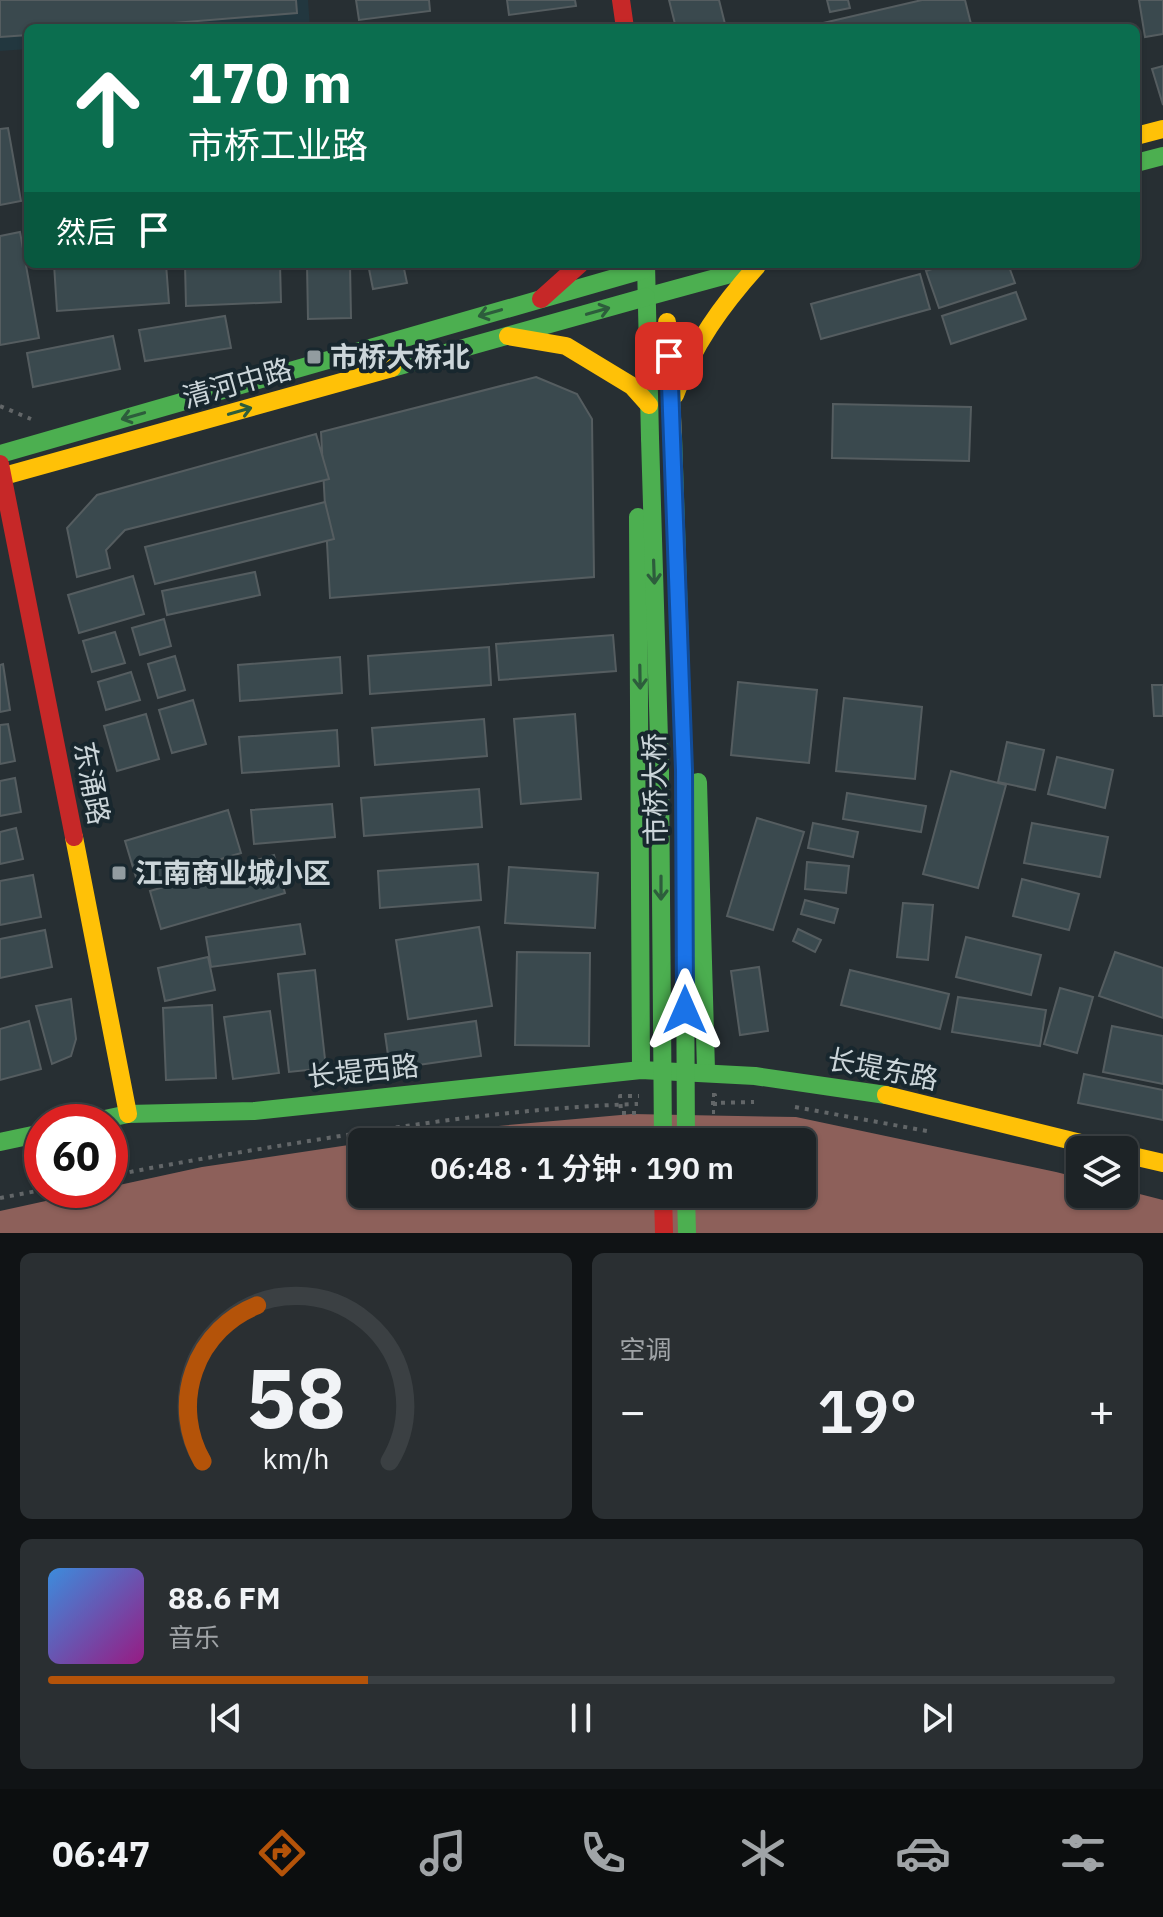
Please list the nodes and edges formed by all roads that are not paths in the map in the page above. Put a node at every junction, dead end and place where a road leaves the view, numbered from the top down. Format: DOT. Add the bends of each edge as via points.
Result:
graph roads {
  1 [pos="621,0"];
  2 [pos="624,24"];
  3 [pos="1163,129"];
  4 [pos="1140,135"];
  5 [pos="1163,156"];
  6 [pos="1140,162"];
  7 [pos="576,268"];
  8 [pos="722,268"];
  9 [pos="758,268"];
  10 [pos="657,273"];
  11 [pos="646,297"];
  12 [pos="541,299"];
  13 [pos="508,336"];
  14 [pos="649,405"];
  15 [pos="672,405"];
  16 [pos="0,454"];
  17 [pos="1,473"];
  18 [pos="641,1070"];
  19 [pos="706,1070"];
  20 [pos="126,1104"];
  21 [pos="128,1114"];
  22 [pos="663,1128"];
  23 [pos="686,1128"];
  24 [pos="24,1137"];
  25 [pos="1066,1140"];
  26 [pos="0,1142"];
  27 [pos="1138,1157"];
  28 [pos="1163,1163"];
  29 [pos="663,1208"];
  30 [pos="686,1208"];
  31 [pos="664,1233"];
  32 [pos="687,1233"];
  1 -- 2 [label="street"];
  3 -- 4 [label="street"];
  5 -- 6 [label="street"];
  7 -- 12 [label="street"];
  8 -- 10 [label="street, 清河中路"];
  9 -- 15 [label="street" via="707,327"];
  10 -- 11 [label="street, 市桥大桥"];
  10 -- 11 [label="street, 清河中路"];
  10 -- 12 [label="street, 清河中路"];
  10 -- 15 [label="street, 市桥大桥"];
  13 -- 11 [label="street, 清河中路, one-way"];
  11 -- 14 [label="street, 市桥大桥"];
  12 -- 16 [label="street, 清河中路, one-way"];
  13 -- 14 [label="street" via="566,346 632,386"];
  17 -- 13 [label="street, 清河中路, one-way"];
  14 -- 18 [label="street, one-way" via="637,440"];
  14 -- 22 [label="street, 市桥大桥, one-way, bridge"];
  15 -- 19 [label="street" via="687,434"];
  15 -- 23 [label="street, 市桥大桥, bridge" via="684,770"];
  17 -- 20 [label="street, 东涌路"];
  18 -- 19 [label="street, 长堤东路"];
  18 -- 21 [label="street, 长堤西路" via="254,1111"];
  19 -- 25 [label="street, 长堤东路" via="825,1084"];
  24 -- 26 [label="street"];
  27 -- 28 [label="street"];
  29 -- 31 [label="street"];
  30 -- 32 [label="street"];
}
